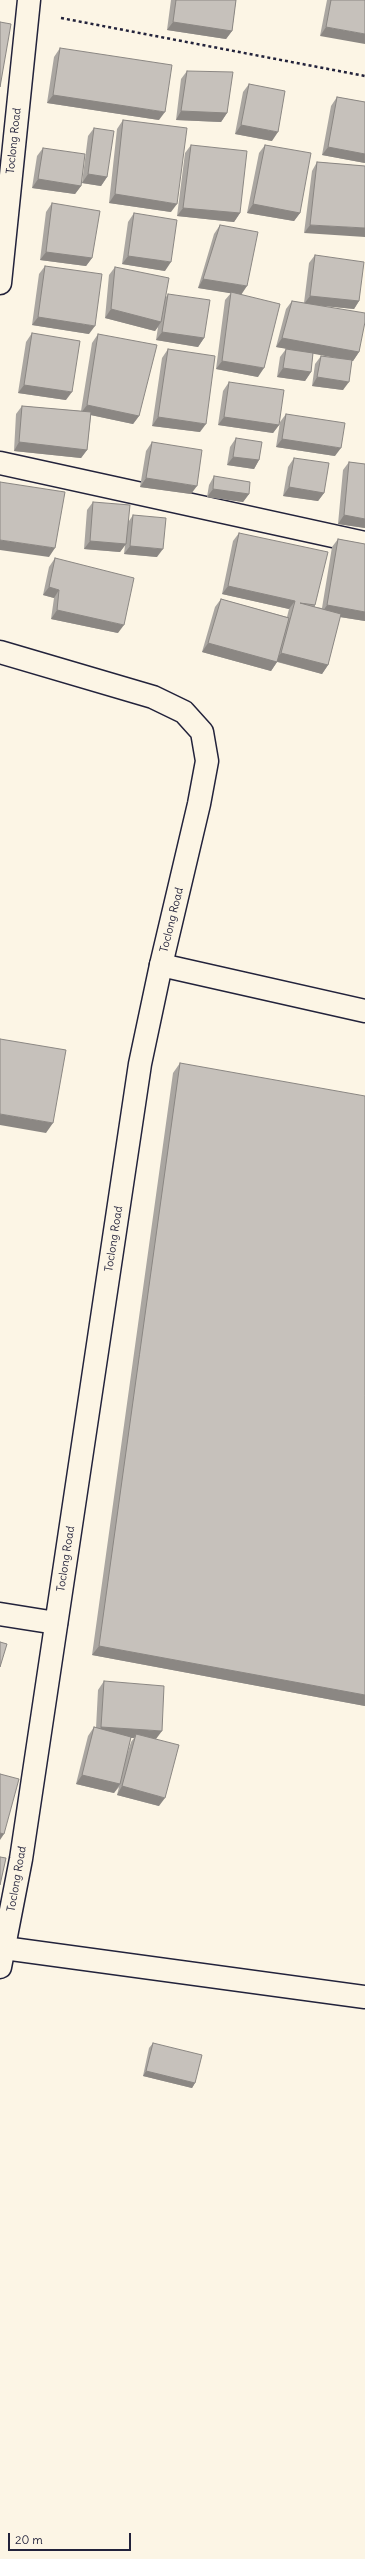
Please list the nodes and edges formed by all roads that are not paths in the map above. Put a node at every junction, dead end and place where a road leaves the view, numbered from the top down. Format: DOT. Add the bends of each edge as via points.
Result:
graph roads {
  1 [pos="28,6"];
  2 [pos="0,283"];
  3 [pos="0,463"];
  4 [pos="365,543"];
  5 [pos="0,652"];
  6 [pos="161,965"];
  7 [pos="365,1011"];
  8 [pos="0,1614"];
  9 [pos="56,1623"];
  10 [pos="2,1957"];
  11 [pos="365,1996"];
  1 -- 2 [label="street, Toclong Road"];
  3 -- 4 [label="street"];
  5 -- 6 [label="street, Toclong Road" via="153,697 184,712 202,732 207,761"];
  6 -- 7 [label="street"];
  6 -- 9 [label="street, Toclong Road" via="140,1064"];
  8 -- 9 [label="street"];
  9 -- 10 [label="street, Toclong Road" via="21,1859"];
  10 -- 11 [label="street"];
}
